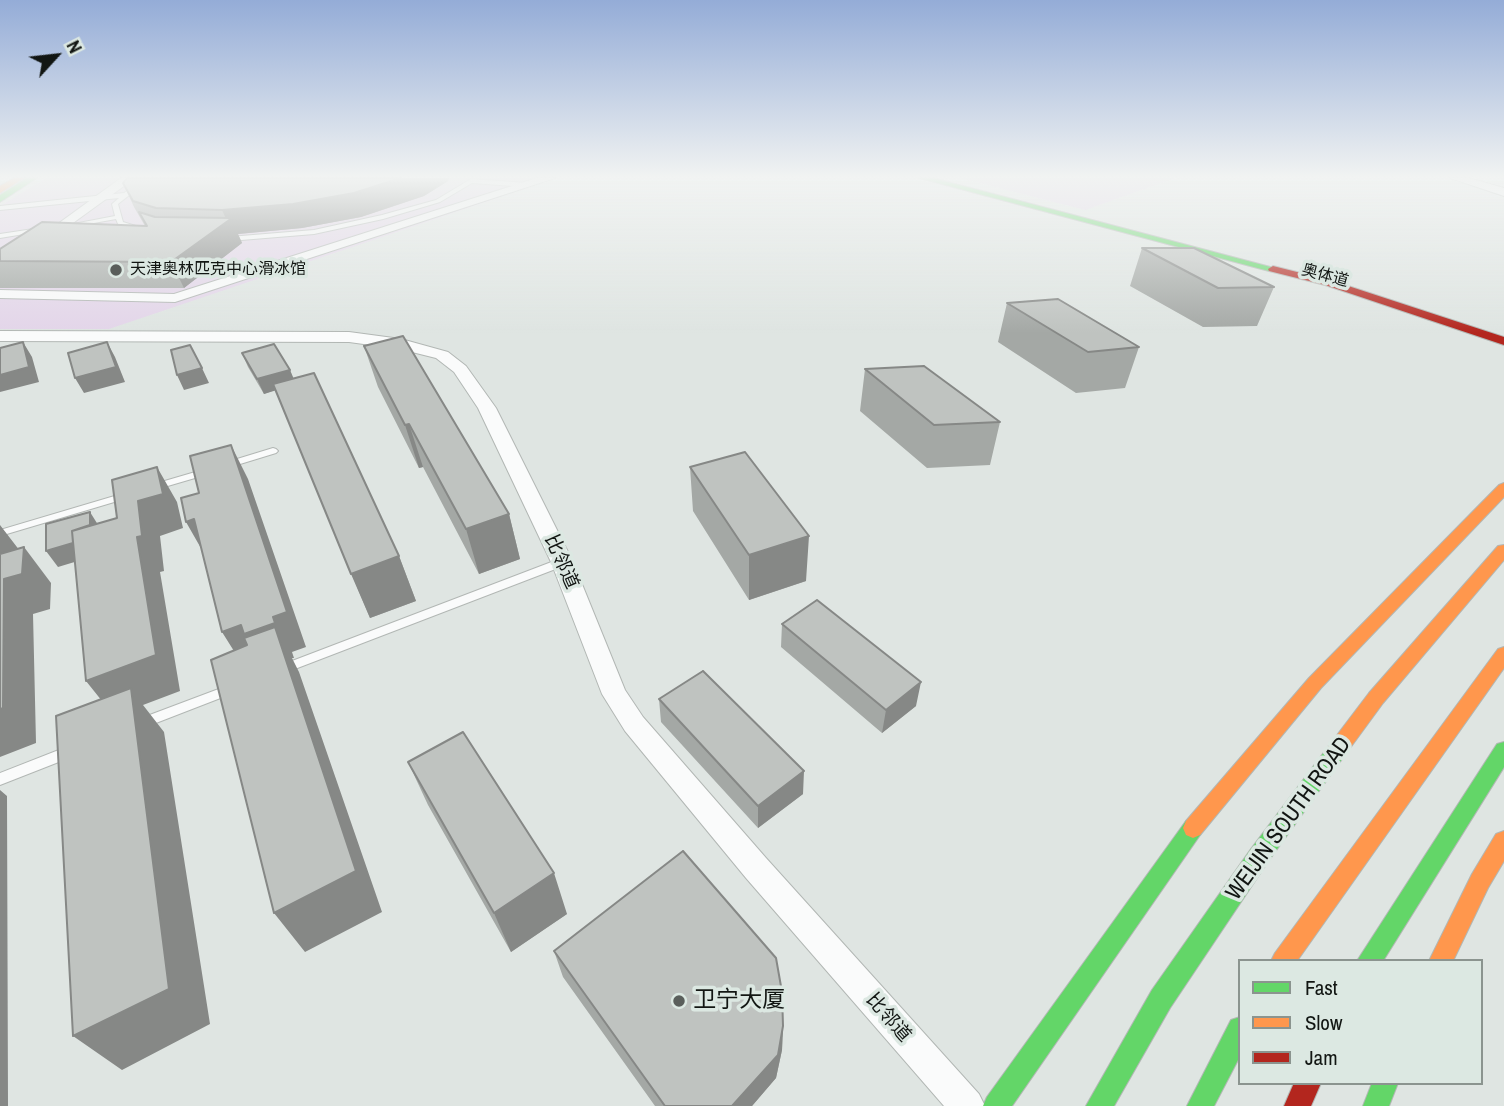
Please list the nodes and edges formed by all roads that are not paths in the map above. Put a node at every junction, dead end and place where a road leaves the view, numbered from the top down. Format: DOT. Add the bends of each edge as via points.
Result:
graph roads {
  1 [pos="43,230"];
  2 [pos="57,230"];
  3 [pos="324,230"];
  4 [pos="386,230"];
  5 [pos="1121,230"];
  6 [pos="1141,230"];
  7 [pos="0,236"];
  8 [pos="219,239"];
  9 [pos="328,248"];
  10 [pos="0,272"];
  11 [pos="0,294"];
  12 [pos="1504,334"];
  13 [pos="0,336"];
  14 [pos="1504,341"];
  15 [pos="273,451"];
  16 [pos="1504,488"];
  17 [pos="0,533"];
  18 [pos="1504,550"];
  19 [pos="562,562"];
  20 [pos="1504,654"];
  21 [pos="269,674"];
  22 [pos="244,684"];
  23 [pos="128,729"];
  24 [pos="77,749"];
  25 [pos="1504,750"];
  26 [pos="0,779"];
  27 [pos="1504,841"];
  28 [pos="1284,959"];
  29 [pos="1370,959"];
  30 [pos="1442,959"];
  31 [pos="1238,1033"];
  32 [pos="1307,1085"];
  33 [pos="1384,1085"];
  34 [pos="967,1106"];
  35 [pos="996,1106"];
  36 [pos="1099,1106"];
  37 [pos="1200,1106"];
  38 [pos="1297,1106"];
  39 [pos="1377,1106"];
  1 -- 7 [label="lane"];
  2 -- 10 [label="street"];
  3 -- 8 [label="lane"];
  3 -- 9 [label="lane"];
  4 -- 9 [label="street"];
  5 -- 14 [label="main road" via="1329,284"];
  6 -- 12 [label="main road, 奥体道" via="1334,279"];
  9 -- 11 [label="street" via="175,298"];
  13 -- 19 [label="street, 比邻道" via="349,337 442,355 460,369 487,408"];
  15 -- 17 [label="lane"];
  16 -- 35 [label="main road" via="1315,683 1187,836"];
  18 -- 36 [label="main road, WEIJIN SOUTH ROAD" via="1376,698 1259,856 1161,999"];
  19 -- 21 [label="lane"];
  19 -- 34 [label="street, 比邻道" via="614,694 634,724"];
  20 -- 28 [label="main road"];
  22 -- 23 [label="lane"];
  24 -- 26 [label="lane"];
  25 -- 29 [label="main road"];
  27 -- 30 [label="main road"];
  31 -- 37 [label="main road"];
  32 -- 38 [label="main road"];
  33 -- 39 [label="main road"];
}
